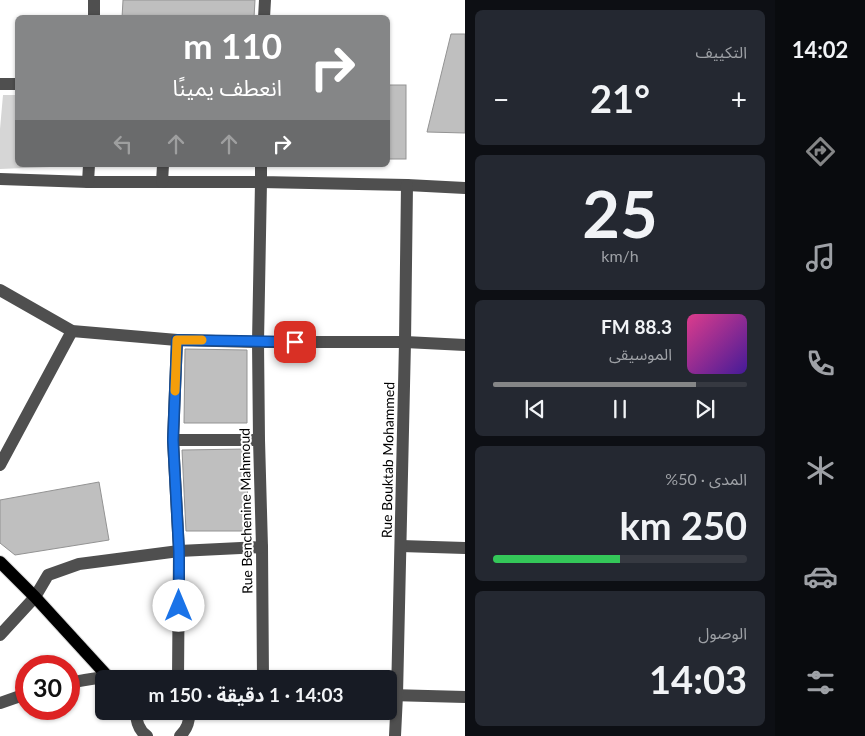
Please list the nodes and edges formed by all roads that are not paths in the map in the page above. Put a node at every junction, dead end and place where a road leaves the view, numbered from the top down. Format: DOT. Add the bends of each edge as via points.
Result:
graph roads {
  1 [pos="94,0"];
  2 [pos="264,0"];
  3 [pos="94,15"];
  4 [pos="264,15"];
  5 [pos="0,84"];
  6 [pos="15,84"];
  7 [pos="89,167"];
  8 [pos="163,167"];
  9 [pos="261,167"];
  10 [pos="0,179"];
  11 [pos="88,182"];
  12 [pos="162,182"];
  13 [pos="261,182"];
  14 [pos="407,185"];
  15 [pos="465,188"];
  16 [pos="0,290"];
  17 [pos="72,331"];
  18 [pos="177,340"];
  19 [pos="258,342"];
  20 [pos="406,342"];
  21 [pos="465,345"];
  22 [pos="173,440"];
  23 [pos="259,440"];
  24 [pos="0,465"];
  25 [pos="401,546"];
  26 [pos="262,547"];
  27 [pos="465,548"];
  28 [pos="179,551"];
  29 [pos="0,562"];
  30 [pos="35,597"];
  31 [pos="0,635"];
  32 [pos="102,670"];
  33 [pos="178,670"];
  34 [pos="263,670"];
  35 [pos="394,670"];
  36 [pos="95,680"];
  37 [pos="80,682"];
  38 [pos="397,695"];
  39 [pos="465,696"];
  40 [pos="15,698"];
  41 [pos="0,703"];
  42 [pos="136,720"];
  43 [pos="189,720"];
  44 [pos="394,720"];
  45 [pos="147,736"];
  46 [pos="180,736"];
  47 [pos="395,736"];
  1 -- 3 [label="street"];
  2 -- 4 [label="street"];
  5 -- 6 [label="street"];
  7 -- 11 [label="street"];
  8 -- 12 [label="street"];
  9 -- 13 [label="street, Rue Benchenine Mahmoud"];
  10 -- 11 [label="street"];
  11 -- 12 [label="street"];
  12 -- 13 [label="street"];
  13 -- 14 [label="street"];
  13 -- 19 [label="street, Rue Benchenine Mahmoud"];
  14 -- 15 [label="street"];
  14 -- 20 [label="street, Rue Bouktab Mohammed"];
  16 -- 17 [label="street"];
  17 -- 18 [label="street"];
  17 -- 24 [label="street"];
  18 -- 19 [label="street"];
  18 -- 22 [label="street"];
  19 -- 20 [label="street"];
  19 -- 23 [label="street, Rue Benchenine Mahmoud"];
  20 -- 21 [label="street"];
  20 -- 25 [label="street, Rue Bouktab Mohammed"];
  22 -- 23 [label="street"];
  22 -- 28 [label="street"];
  23 -- 26 [label="street, Rue Benchenine Mahmoud"];
  25 -- 27 [label="street"];
  25 -- 35 [label="street, Rue Bouktab Mohammed"];
  26 -- 28 [label="street"];
  26 -- 34 [label="street, Rue Benchenine Mahmoud"];
  28 -- 30 [label="street" via="79,564 48,576"];
  28 -- 33 [label="street"];
  29 -- 30 [label="main road"];
  30 -- 31 [label="street"];
  30 -- 32 [label="main road"];
  36 -- 37 [label="street"];
  38 -- 39 [label="street"];
  40 -- 41 [label="street"];
  42 -- 45 [label="street"];
  43 -- 46 [label="street"];
  44 -- 47 [label="street, Rue Bouktab Mohammed"];
}
